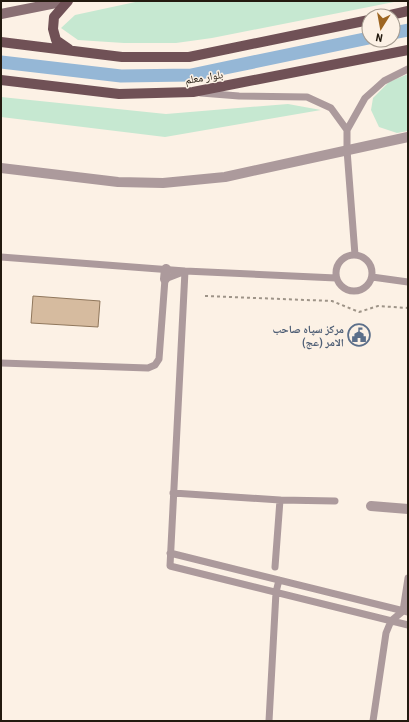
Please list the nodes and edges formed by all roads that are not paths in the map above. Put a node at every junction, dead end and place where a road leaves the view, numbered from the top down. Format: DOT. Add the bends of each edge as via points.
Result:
graph roads {
  1 [pos="67,1"];
  2 [pos="1,14"];
  3 [pos="361,22"];
  4 [pos="1,42"];
  5 [pos="408,50"];
  6 [pos="70,51"];
  7 [pos="408,69"];
  8 [pos="1,80"];
  9 [pos="193,92"];
  10 [pos="347,130"];
  11 [pos="408,137"];
  12 [pos="347,150"];
  13 [pos="1,168"];
  14 [pos="355,255"];
  15 [pos="1,257"];
  16 [pos="185,271"];
  17 [pos="166,274"];
  18 [pos="336,278"];
  19 [pos="372,278"];
  20 [pos="408,282"];
  21 [pos="1,363"];
  22 [pos="173,493"];
  23 [pos="280,500"];
  24 [pos="335,501"];
  25 [pos="371,506"];
  26 [pos="408,509"];
  27 [pos="170,553"];
  28 [pos="275,567"];
  29 [pos="408,578"];
  30 [pos="279,580"];
  31 [pos="276,592"];
  32 [pos="406,611"];
  33 [pos="391,621"];
  34 [pos="408,625"];
  35 [pos="269,721"];
  36 [pos="373,721"];
  1 -- 2 [label="main road"];
  1 -- 6 [label="main road" via="54,17 53,29 56,40"];
  3 -- 6 [label="main road, بلوار معلم" via="189,57 122,57"];
  4 -- 6 [label="main road, بلوار معلم"];
  5 -- 9 [label="main road, بلوار معلم"];
  7 -- 10 [label="lane" via="384,82 365,98"];
  8 -- 9 [label="main road, بلوار معلم" via="119,94"];
  9 -- 10 [label="lane" via="307,97 331,108"];
  10 -- 12 [label="lane"];
  11 -- 12 [label="street"];
  12 -- 13 [label="street" via="225,177 163,183 118,182"];
  12 -- 14 [label="lane"];
  14 -- 18 [label="lane" via="344,258 336,266"];
  14 -- 19 [label="lane" via="367,260"];
  15 -- 17 [label="lane"];
  16 -- 17 [label="lane"];
  16 -- 18 [label="lane"];
  16 -- 22 [label="lane"];
  17 -- 21 [label="lane" via="159,359 155,365 148,368"];
  18 -- 19 [label="lane" via="342,288 353,292 365,288"];
  19 -- 20 [label="lane"];
  22 -- 23 [label="lane"];
  22 -- 27 [label="lane"];
  23 -- 24 [label="lane"];
  23 -- 28 [label="lane"];
  25 -- 26 [label="street"];
  27 -- 30 [label="lane"];
  27 -- 31 [label="lane" via="170,566"];
  29 -- 32 [label="lane"];
  30 -- 31 [label="lane"];
  30 -- 32 [label="lane"];
  31 -- 33 [label="lane"];
  31 -- 35 [label="lane"];
  32 -- 33 [label="lane"];
  33 -- 34 [label="lane"];
  33 -- 36 [label="lane" via="386,633"];
}
